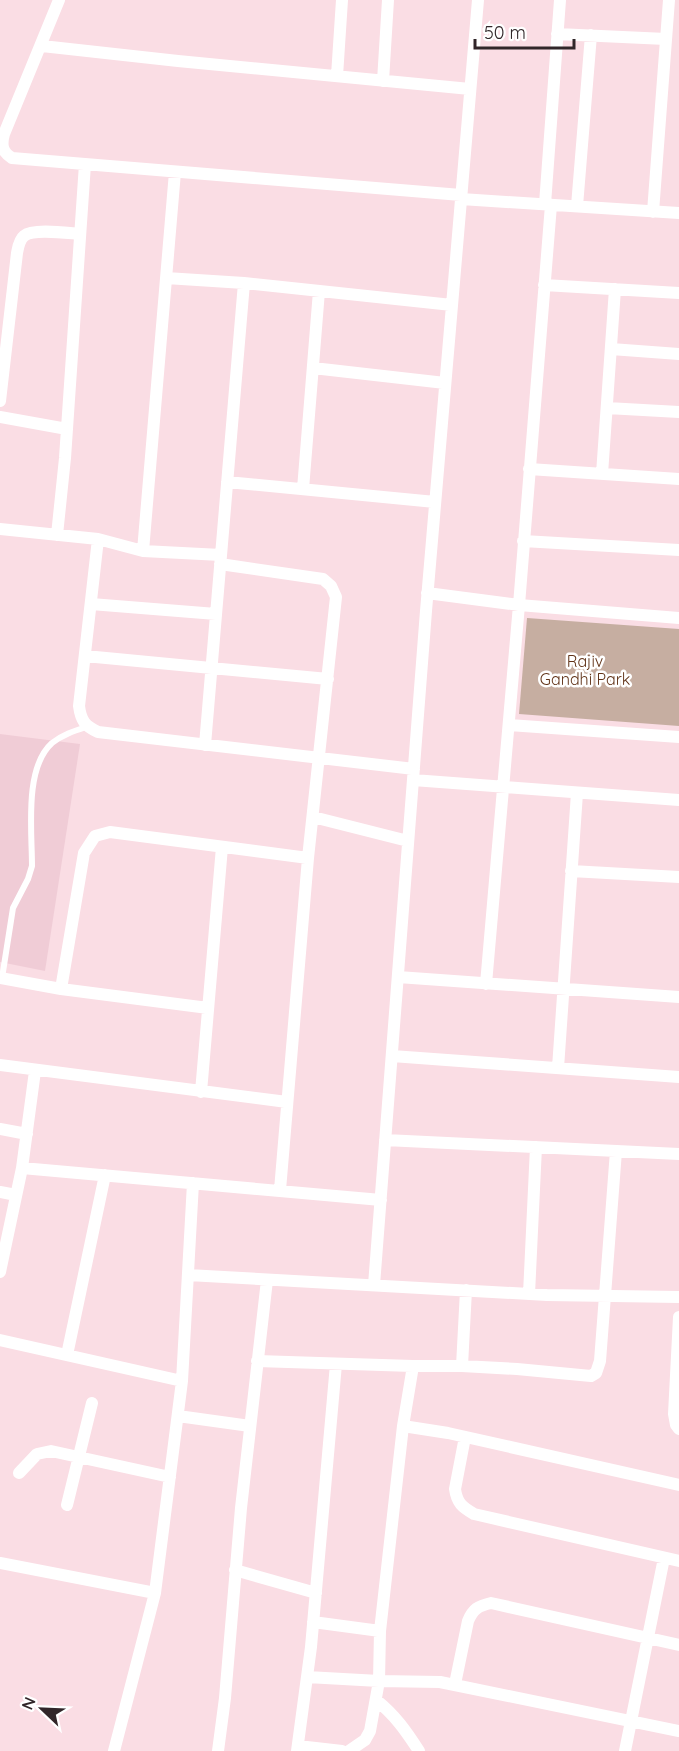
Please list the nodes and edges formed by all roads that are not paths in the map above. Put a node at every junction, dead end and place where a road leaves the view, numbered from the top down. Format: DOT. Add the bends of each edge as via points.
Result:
graph roads {
  1 [pos="59,0"];
  2 [pos="342,0"];
  3 [pos="388,0"];
  4 [pos="478,0"];
  5 [pos="560,0"];
  6 [pos="669,0"];
  7 [pos="673,18"];
  8 [pos="557,34"];
  9 [pos="591,35"];
  10 [pos="666,39"];
  11 [pos="42,46"];
  12 [pos="337,76"];
  13 [pos="383,81"];
  14 [pos="470,89"];
  15 [pos="85,164"];
  16 [pos="175,172"];
  17 [pos="461,197"];
  18 [pos="548,205"];
  19 [pos="577,206"];
  20 [pos="652,212"];
  21 [pos="679,213"];
  22 [pos="80,234"];
  23 [pos="166,278"];
  24 [pos="244,283"];
  25 [pos="544,285"];
  26 [pos="615,289"];
  27 [pos="319,291"];
  28 [pos="679,293"];
  29 [pos="452,305"];
  30 [pos="611,349"];
  31 [pos="679,354"];
  32 [pos="313,368"];
  33 [pos="445,383"];
  34 [pos="0,401"];
  35 [pos="607,408"];
  36 [pos="679,412"];
  37 [pos="0,417"];
  38 [pos="67,429"];
  39 [pos="529,469"];
  40 [pos="602,474"];
  41 [pos="679,479"];
  42 [pos="227,483"];
  43 [pos="303,489"];
  44 [pos="435,502"];
  45 [pos="0,529"];
  46 [pos="57,535"];
  47 [pos="99,539"];
  48 [pos="523,541"];
  49 [pos="679,550"];
  50 [pos="144,551"];
  51 [pos="220,559"];
  52 [pos="427,593"];
  53 [pos="91,604"];
  54 [pos="519,605"];
  55 [pos="216,614"];
  56 [pos="679,618"];
  57 [pos="85,656"];
  58 [pos="211,670"];
  59 [pos="328,679"];
  60 [pos="508,725"];
  61 [pos="86,727"];
  62 [pos="679,737"];
  63 [pos="205,745"];
  64 [pos="320,758"];
  65 [pos="413,775"];
  66 [pos="503,788"];
  67 [pos="577,793"];
  68 [pos="679,800"];
  69 [pos="313,817"];
  70 [pos="408,841"];
  71 [pos="222,847"];
  72 [pos="308,858"];
  73 [pos="571,871"];
  74 [pos="679,877"];
  75 [pos="398,977"];
  76 [pos="1,978"];
  77 [pos="486,984"];
  78 [pos="61,989"];
  79 [pos="562,989"];
  80 [pos="679,997"];
  81 [pos="208,1008"];
  82 [pos="392,1056"];
  83 [pos="0,1065"];
  84 [pos="558,1068"];
  85 [pos="35,1071"];
  86 [pos="679,1077"];
  87 [pos="201,1092"];
  88 [pos="287,1102"];
  89 [pos="0,1129"];
  90 [pos="27,1134"];
  91 [pos="385,1140"];
  92 [pos="536,1147"];
  93 [pos="616,1151"];
  94 [pos="679,1154"];
  95 [pos="22,1168"];
  96 [pos="105,1175"];
  97 [pos="193,1183"];
  98 [pos="280,1190"];
  99 [pos="0,1192"];
  100 [pos="16,1195"];
  101 [pos="381,1200"];
  102 [pos="0,1272"];
  103 [pos="188,1275"];
  104 [pos="267,1280"];
  105 [pos="374,1285"];
  106 [pos="466,1290"];
  107 [pos="529,1294"];
  108 [pos="605,1296"];
  109 [pos="679,1298"];
  110 [pos="679,1317"];
  111 [pos="0,1340"];
  112 [pos="66,1354"];
  113 [pos="256,1361"];
  114 [pos="336,1364"];
  115 [pos="413,1366"];
  116 [pos="462,1366"];
  117 [pos="182,1381"];
  118 [pos="92,1403"];
  119 [pos="178,1416"];
  120 [pos="250,1425"];
  121 [pos="403,1426"];
  122 [pos="679,1429"];
  123 [pos="465,1437"];
  124 [pos="80,1457"];
  125 [pos="19,1473"];
  126 [pos="170,1477"];
  127 [pos="679,1485"];
  128 [pos="67,1505"];
  129 [pos="664,1558"];
  130 [pos="679,1561"];
  131 [pos="1,1565"];
  132 [pos="235,1570"];
  133 [pos="155,1593"];
  134 [pos="316,1593"];
  135 [pos="313,1622"];
  136 [pos="380,1631"];
  137 [pos="649,1639"];
  138 [pos="679,1645"];
  139 [pos="307,1677"];
  140 [pos="379,1681"];
  141 [pos="455,1684"];
  142 [pos="376,1700"];
  143 [pos="631,1721"];
  144 [pos="679,1731"];
  145 [pos="297,1748"];
  146 [pos="114,1751"];
  147 [pos="218,1751"];
  148 [pos="342,1751"];
  149 [pos="349,1751"];
  150 [pos="419,1751"];
  151 [pos="625,1751"];
  1 -- 11 [label="street"];
  2 -- 12 [label="street"];
  3 -- 13 [label="street"];
  4 -- 14 [label="street"];
  5 -- 8 [label="street"];
  6 -- 7 [label="street"];
  7 -- 10 [label="street"];
  8 -- 9 [label="street"];
  8 -- 18 [label="street"];
  9 -- 10 [label="street"];
  9 -- 19 [label="street"];
  10 -- 20 [label="street"];
  11 -- 12 [label="street"];
  11 -- 15 [label="street" via="4,134 5,154 12,158"];
  12 -- 13 [label="street"];
  13 -- 14 [label="street"];
  14 -- 17 [label="street"];
  15 -- 16 [label="street"];
  15 -- 22 [label="street"];
  16 -- 17 [label="street"];
  16 -- 23 [label="street"];
  17 -- 18 [label="street"];
  17 -- 29 [label="street"];
  18 -- 19 [label="street"];
  18 -- 25 [label="street"];
  19 -- 20 [label="street"];
  20 -- 21 [label="street"];
  22 -- 34 [label="street" via="34,231 20,241"];
  22 -- 38 [label="street"];
  23 -- 24 [label="street"];
  23 -- 50 [label="street"];
  24 -- 27 [label="street"];
  24 -- 42 [label="street"];
  25 -- 26 [label="street"];
  25 -- 39 [label="street"];
  26 -- 28 [label="street"];
  26 -- 30 [label="street"];
  27 -- 29 [label="street"];
  27 -- 32 [label="street"];
  29 -- 33 [label="street"];
  30 -- 31 [label="street"];
  30 -- 35 [label="street"];
  32 -- 33 [label="street"];
  32 -- 43 [label="street"];
  33 -- 44 [label="street"];
  35 -- 36 [label="street"];
  35 -- 40 [label="street"];
  37 -- 38 [label="street"];
  38 -- 46 [label="street"];
  39 -- 40 [label="street"];
  39 -- 48 [label="street"];
  40 -- 41 [label="street"];
  42 -- 43 [label="street"];
  42 -- 51 [label="street"];
  43 -- 44 [label="street"];
  44 -- 52 [label="street"];
  45 -- 46 [label="street"];
  46 -- 47 [label="street"];
  47 -- 50 [label="street"];
  47 -- 53 [label="street"];
  48 -- 49 [label="street"];
  48 -- 54 [label="street"];
  50 -- 51 [label="street"];
  51 -- 55 [label="street"];
  51 -- 59 [label="street" via="312,576 331,586 336,597"];
  52 -- 54 [label="street"];
  52 -- 65 [label="street"];
  53 -- 55 [label="street"];
  53 -- 57 [label="street"];
  54 -- 56 [label="street"];
  54 -- 60 [label="street"];
  55 -- 58 [label="street"];
  57 -- 58 [label="street"];
  57 -- 61 [label="street" via="79,706"];
  58 -- 59 [label="street"];
  58 -- 63 [label="street"];
  59 -- 64 [label="street"];
  60 -- 62 [label="street"];
  60 -- 66 [label="street"];
  61 -- 63 [label="street" via="98,732"];
  61 -- 76 [label="lane" via="51,744 36,767 32,866 13,908"];
  63 -- 64 [label="street"];
  64 -- 65 [label="street"];
  64 -- 69 [label="street"];
  65 -- 66 [label="street"];
  65 -- 70 [label="street"];
  66 -- 67 [label="street"];
  66 -- 77 [label="street"];
  67 -- 68 [label="street"];
  67 -- 73 [label="street"];
  69 -- 70 [label="street"];
  69 -- 72 [label="street"];
  70 -- 75 [label="street"];
  71 -- 72 [label="street"];
  71 -- 78 [label="street" via="110,832 95,836 84,853"];
  71 -- 81 [label="street"];
  72 -- 88 [label="street"];
  73 -- 74 [label="street"];
  73 -- 79 [label="street"];
  75 -- 77 [label="street"];
  75 -- 82 [label="street"];
  76 -- 78 [label="street"];
  77 -- 79 [label="street"];
  78 -- 81 [label="street"];
  79 -- 80 [label="street"];
  79 -- 84 [label="street"];
  81 -- 87 [label="street"];
  82 -- 84 [label="street"];
  82 -- 91 [label="street"];
  83 -- 85 [label="street"];
  84 -- 86 [label="street"];
  85 -- 87 [label="street"];
  85 -- 90 [label="street"];
  87 -- 88 [label="street"];
  88 -- 98 [label="street"];
  89 -- 90 [label="street"];
  90 -- 95 [label="street"];
  91 -- 92 [label="street"];
  91 -- 101 [label="street"];
  92 -- 93 [label="street"];
  92 -- 107 [label="street"];
  93 -- 94 [label="street"];
  93 -- 108 [label="street"];
  95 -- 96 [label="street"];
  95 -- 100 [label="street"];
  96 -- 97 [label="street"];
  96 -- 112 [label="street"];
  97 -- 98 [label="street"];
  97 -- 103 [label="street"];
  98 -- 101 [label="street"];
  99 -- 100 [label="street"];
  100 -- 102 [label="street"];
  101 -- 105 [label="street"];
  103 -- 104 [label="street"];
  103 -- 117 [label="street"];
  104 -- 105 [label="street"];
  104 -- 113 [label="street"];
  105 -- 106 [label="street"];
  106 -- 107 [label="street"];
  106 -- 116 [label="street"];
  107 -- 108 [label="street"];
  108 -- 109 [label="street"];
  108 -- 116 [label="street" via="600,1361 591,1376"];
  110 -- 122 [label="street" via="674,1414"];
  111 -- 112 [label="street"];
  112 -- 117 [label="street"];
  113 -- 114 [label="street"];
  113 -- 120 [label="street"];
  114 -- 115 [label="street"];
  114 -- 134 [label="street"];
  115 -- 116 [label="street"];
  115 -- 121 [label="street"];
  117 -- 119 [label="street"];
  118 -- 124 [label="street"];
  119 -- 120 [label="street"];
  119 -- 126 [label="street"];
  120 -- 132 [label="street"];
  121 -- 123 [label="street"];
  121 -- 136 [label="street"];
  123 -- 127 [label="street"];
  123 -- 129 [label="street" via="455,1489 461,1507 474,1514"];
  124 -- 125 [label="street" via="42,1452"];
  124 -- 126 [label="street"];
  124 -- 128 [label="street"];
  126 -- 133 [label="street"];
  129 -- 130 [label="street"];
  129 -- 137 [label="street"];
  131 -- 133 [label="street"];
  132 -- 134 [label="street"];
  132 -- 147 [label="street"];
  133 -- 146 [label="street"];
  134 -- 135 [label="street"];
  135 -- 136 [label="street"];
  135 -- 139 [label="street"];
  136 -- 140 [label="street"];
  137 -- 138 [label="street"];
  137 -- 141 [label="street" via="490,1603 472,1611"];
  137 -- 143 [label="street"];
  139 -- 140 [label="street"];
  139 -- 145 [label="street"];
  140 -- 141 [label="street"];
  140 -- 142 [label="street"];
  141 -- 143 [label="street"];
  142 -- 149 [label="street" via="370,1731 365,1740"];
  142 -- 150 [label="street" via="404,1727"];
  143 -- 144 [label="street"];
  143 -- 151 [label="street"];
  145 -- 148 [label="street"];
}
